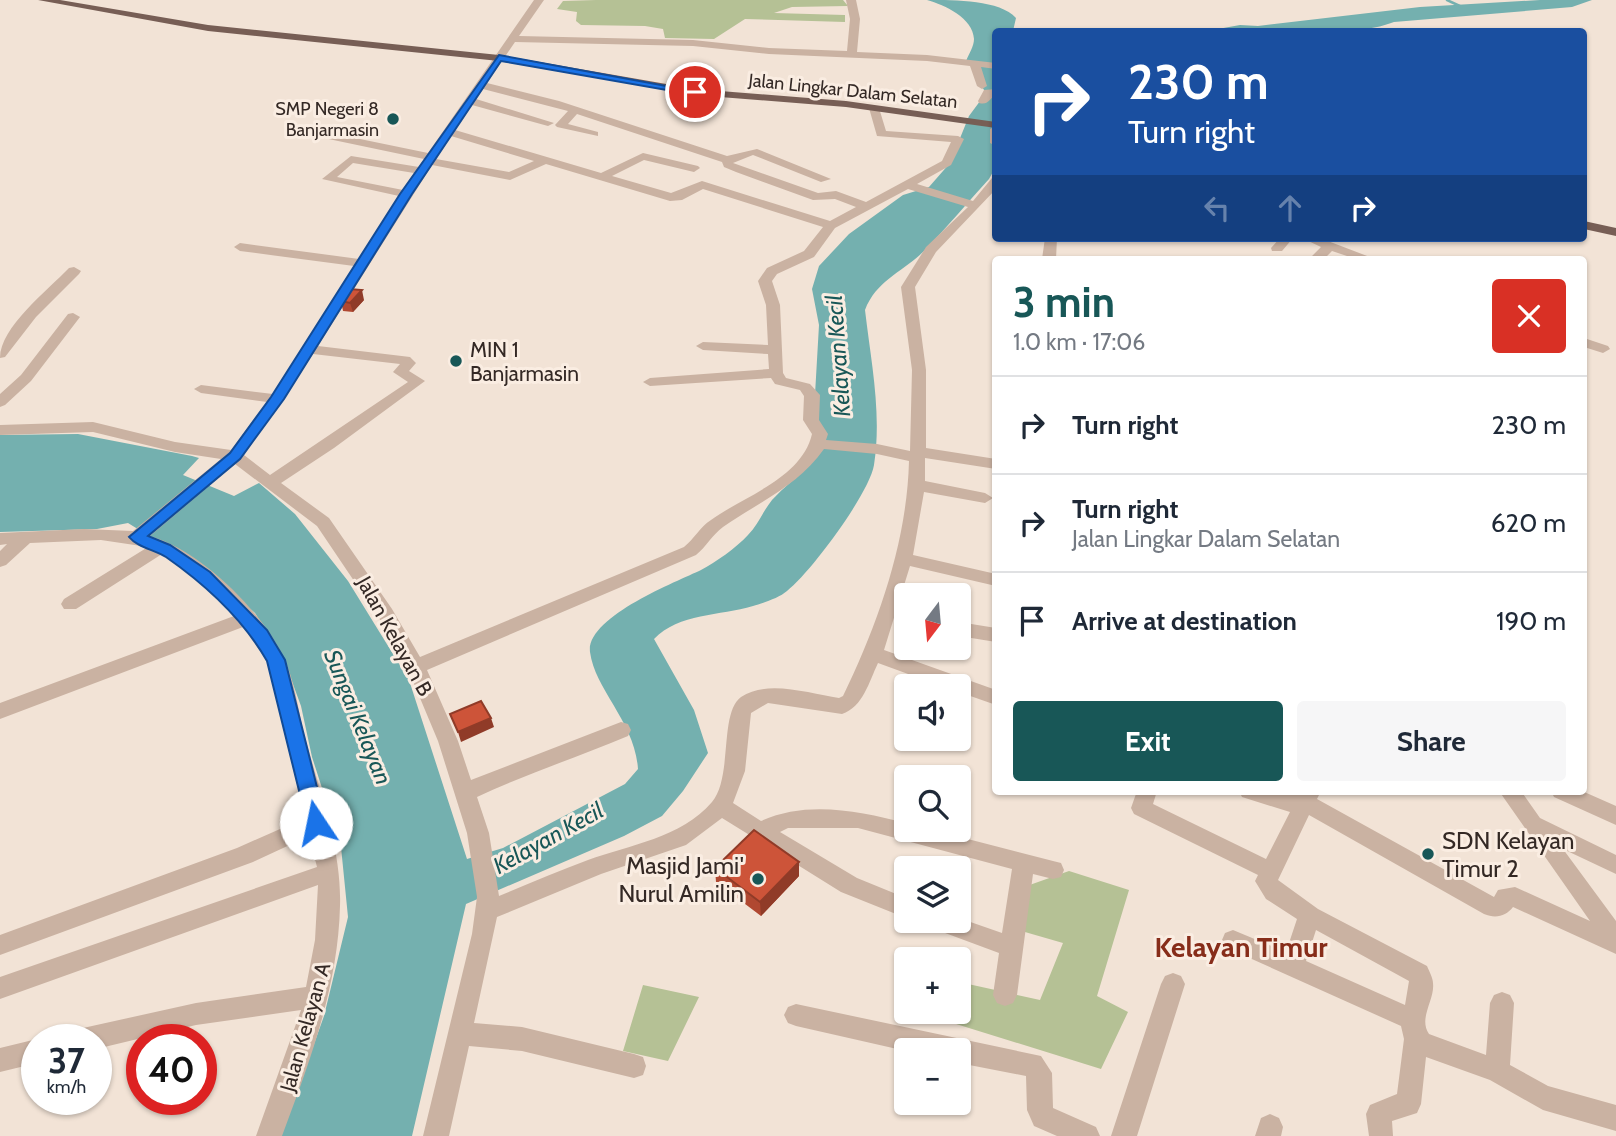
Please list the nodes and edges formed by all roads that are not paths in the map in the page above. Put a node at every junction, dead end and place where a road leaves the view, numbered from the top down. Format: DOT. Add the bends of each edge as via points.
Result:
graph roads {
  1 [pos="34,0"];
  2 [pos="43,0"];
  3 [pos="539,0"];
  4 [pos="851,0"];
  5 [pos="514,39"];
  6 [pos="852,54"];
  7 [pos="499,58"];
  8 [pos="975,62"];
  9 [pos="992,65"];
  10 [pos="481,85"];
  11 [pos="987,93"];
  12 [pos="470,101"];
  13 [pos="874,108"];
  14 [pos="575,110"];
  15 [pos="548,123"];
  16 [pos="992,126"];
  17 [pos="306,128"];
  18 [pos="449,132"];
  19 [pos="594,134"];
  20 [pos="543,160"];
  21 [pos="727,160"];
  22 [pos="428,163"];
  23 [pos="694,169"];
  24 [pos="600,178"];
  25 [pos="825,179"];
  26 [pos="992,185"];
  27 [pos="785,186"];
  28 [pos="911,186"];
  29 [pos="406,194"];
  30 [pos="758,202"];
  31 [pos="974,205"];
  32 [pos="866,206"];
  33 [pos="831,225"];
  34 [pos="1587,226"];
  35 [pos="1616,232"];
  36 [pos="1319,242"];
  37 [pos="1330,246"];
  38 [pos="240,247"];
  39 [pos="1319,256"];
  40 [pos="1358,256"];
  41 [pos="362,263"];
  42 [pos="74,271"];
  43 [pos="73,317"];
  44 [pos="1587,343"];
  45 [pos="704,346"];
  46 [pos="307,349"];
  47 [pos="1603,349"];
  48 [pos="776,350"];
  49 [pos="0,354"];
  50 [pos="776,373"];
  51 [pos="650,382"];
  52 [pos="201,389"];
  53 [pos="277,399"];
  54 [pos="0,402"];
  55 [pos="0,430"];
  56 [pos="820,444"];
  57 [pos="917,455"];
  58 [pos="230,460"];
  59 [pos="992,464"];
  60 [pos="272,481"];
  61 [pos="918,485"];
  62 [pos="985,498"];
  63 [pos="144,531"];
  64 [pos="0,538"];
  65 [pos="25,538"];
  66 [pos="160,547"];
  67 [pos="904,559"];
  68 [pos="0,561"];
  69 [pos="992,579"];
  70 [pos="70,604"];
  71 [pos="247,618"];
  72 [pos="971,631"];
  73 [pos="992,634"];
  74 [pos="873,654"];
  75 [pos="416,667"];
  76 [pos="992,697"];
  77 [pos="0,711"];
  78 [pos="621,730"];
  79 [pos="466,792"];
  80 [pos="1146,795"];
  81 [pos="1262,795"];
  82 [pos="1513,795"];
  83 [pos="1570,795"];
  84 [pos="1308,797"];
  85 [pos="722,807"];
  86 [pos="1616,816"];
  87 [pos="316,823"];
  88 [pos="1533,823"];
  89 [pos="762,830"];
  90 [pos="1024,863"];
  91 [pos="1616,865"];
  92 [pos="1053,870"];
  93 [pos="329,872"];
  94 [pos="1270,872"];
  95 [pos="894,903"];
  96 [pos="487,904"];
  97 [pos="1312,917"];
  98 [pos="971,932"];
  99 [pos="1233,940"];
  100 [pos="1616,941"];
  101 [pos="0,945"];
  102 [pos="1011,947"];
  103 [pos="1293,967"];
  104 [pos="1173,984"];
  105 [pos="0,988"];
  106 [pos="1005,995"];
  107 [pos="318,996"];
  108 [pos="1502,1003"];
  109 [pos="796,1015"];
  110 [pos="1414,1029"];
  111 [pos="112,1033"];
  112 [pos="460,1034"];
  113 [pos="902,1038"];
  114 [pos="971,1053"];
  115 [pos="21,1055"];
  116 [pos="0,1060"];
  117 [pos="634,1066"];
  118 [pos="1497,1071"];
  119 [pos="1616,1118"];
  120 [pos="1385,1135"];
  121 [pos="269,1136"];
  122 [pos="436,1136"];
  123 [pos="1087,1136"];
  124 [pos="1124,1136"];
  1 -- 7 [label="main road, Jalan Lingkar Dalam Selatan" via="268,38"];
  2 -- 7 [label="main road, Jalan Lingkar Dalam Selatan" via="242,32"];
  3 -- 5 [label="street"];
  4 -- 6 [label="street" via="855,19"];
  5 -- 6 [label="street" via="653,40"];
  5 -- 7 [label="street"];
  6 -- 8 [label="street"];
  7 -- 10 [label="street"];
  7 -- 13 [label="main road, Jalan Lingkar Dalam Selatan" via="695,92"];
  8 -- 9 [label="street"];
  8 -- 11 [label="street"];
  10 -- 12 [label="street"];
  10 -- 14 [label="street"];
  12 -- 15 [label="street"];
  12 -- 18 [label="street"];
  13 -- 16 [label="main road, Jalan Lingkar Dalam Selatan"];
  13 -- 28 [label="street" via="879,133 957,138 948,161"];
  14 -- 19 [label="street" via="561,125"];
  14 -- 21 [label="street"];
  17 -- 22 [label="street"];
  18 -- 20 [label="street"];
  18 -- 22 [label="street"];
  20 -- 22 [label="street" via="514,176"];
  20 -- 24 [label="street"];
  21 -- 25 [label="street" via="751,151"];
  21 -- 27 [label="street"];
  22 -- 29 [label="street"];
  22 -- 29 [label="street" via="351,159 328,179"];
  23 -- 24 [label="street" via="643,156"];
  24 -- 30 [label="street" via="674,197 702,185"];
  26 -- 31 [label="street"];
  27 -- 30 [label="street"];
  27 -- 32 [label="street"];
  28 -- 31 [label="street"];
  28 -- 32 [label="street"];
  29 -- 41 [label="street"];
  30 -- 33 [label="street"];
  31 -- 57 [label="street" via="931,250 907,290 919,370"];
  32 -- 33 [label="street"];
  33 -- 48 [label="street" via="809,254 772,271 765,281 773,305"];
  34 -- 35 [label="main road"];
  36 -- 37 [label="street"];
  37 -- 39 [label="street"];
  37 -- 40 [label="street"];
  38 -- 41 [label="street"];
  41 -- 46 [label="street"];
  42 -- 49 [label="street"];
  43 -- 54 [label="street" via="26,378"];
  44 -- 47 [label="street"];
  45 -- 48 [label="street"];
  46 -- 53 [label="street"];
  46 -- 60 [label="street" via="405,360 409,363 400,372 418,382"];
  48 -- 50 [label="street"];
  50 -- 51 [label="street"];
  50 -- 56 [label="street" via="779,381 810,390 809,412"];
  52 -- 53 [label="street"];
  53 -- 58 [label="street"];
  55 -- 58 [label="street" via="93,427"];
  56 -- 57 [label="street"];
  56 -- 75 [label="street" via="802,468 715,524 690,551"];
  57 -- 59 [label="street"];
  57 -- 61 [label="street"];
  58 -- 60 [label="street, Jalan Kelayan B"];
  58 -- 63 [label="street"];
  60 -- 75 [label="street, Jalan Kelayan B" via="323,522 380,603"];
  61 -- 62 [label="street"];
  61 -- 67 [label="street"];
  63 -- 65 [label="street, Jalan Kelayan A"];
  63 -- 66 [label="street, Jalan Kelayan A"];
  64 -- 65 [label="street, Jalan Kelayan A"];
  65 -- 68 [label="street"];
  66 -- 70 [label="street"];
  66 -- 71 [label="street, Jalan Kelayan A" via="205,576"];
  67 -- 69 [label="street"];
  67 -- 74 [label="street"];
  71 -- 77 [label="street"];
  71 -- 87 [label="street, Jalan Kelayan A" via="276,660"];
  72 -- 73 [label="street"];
  74 -- 76 [label="street"];
  74 -- 85 [label="street" via="847,705 767,695 743,707 737,763"];
  75 -- 79 [label="street, Jalan Kelayan B"];
  78 -- 79 [label="street"];
  79 -- 96 [label="street, Jalan Kelayan B" via="484,862"];
  80 -- 94 [label="street" via="1141,808"];
  81 -- 84 [label="street" via="1287,803"];
  82 -- 88 [label="street"];
  83 -- 86 [label="street"];
  84 -- 94 [label="street"];
  84 -- 100 [label="street" via="1492,907 1501,906 1506,897 1515,897"];
  85 -- 89 [label="street"];
  85 -- 96 [label="street" via="678,839"];
  87 -- 93 [label="street, Jalan Kelayan A"];
  87 -- 101 [label="street" via="245,855"];
  88 -- 91 [label="street"];
  88 -- 100 [label="street"];
  89 -- 90 [label="street" via="786,819 858,819"];
  89 -- 95 [label="street" via="849,886"];
  90 -- 92 [label="street"];
  90 -- 102 [label="street"];
  93 -- 105 [label="street"];
  93 -- 107 [label="street, Jalan Kelayan A" via="328,942"];
  94 -- 97 [label="street" via="1266,881 1273,892"];
  96 -- 112 [label="street"];
  97 -- 103 [label="street"];
  97 -- 110 [label="street" via="1419,974 1422,984"];
  98 -- 102 [label="street"];
  99 -- 103 [label="street"];
  102 -- 106 [label="street"];
  103 -- 110 [label="street"];
  104 -- 124 [label="street"];
  107 -- 111 [label="street" via="196,1014"];
  107 -- 121 [label="street, Jalan Kelayan A"];
  108 -- 118 [label="street"];
  109 -- 113 [label="street"];
  110 -- 118 [label="street" via="1421,1043"];
  110 -- 120 [label="street" via="1408,1104 1382,1111"];
  112 -- 117 [label="street" via="522,1039"];
  112 -- 122 [label="street"];
  114 -- 123 [label="street" via="1032,1065 1040,1073 1043,1117"];
  115 -- 116 [label="street"];
  118 -- 119 [label="street" via="1543,1097"];
}
